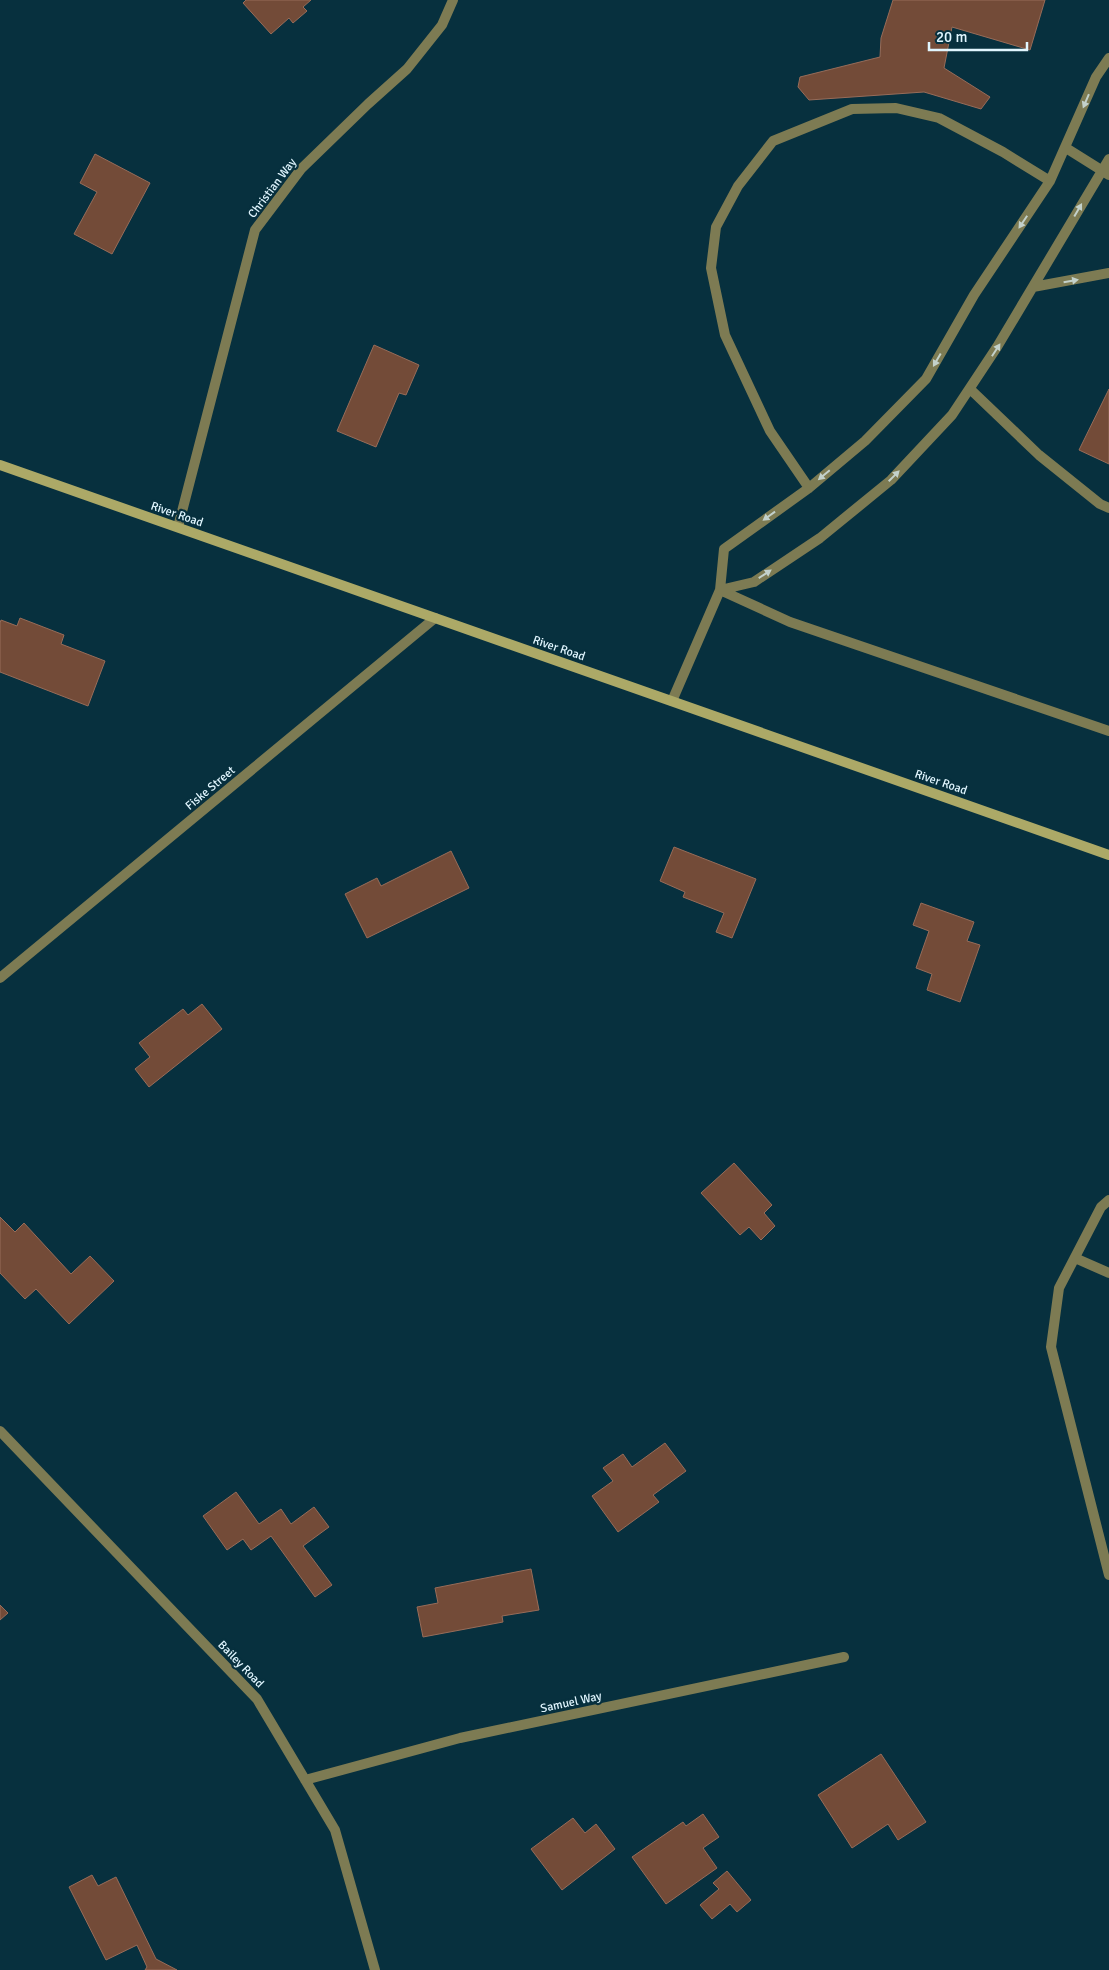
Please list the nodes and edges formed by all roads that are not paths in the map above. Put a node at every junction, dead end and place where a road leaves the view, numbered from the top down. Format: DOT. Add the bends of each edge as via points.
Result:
graph roads {
  1 [pos="453,0"];
  2 [pos="1109,58"];
  3 [pos="1066,148"];
  4 [pos="1109,160"];
  5 [pos="1105,174"];
  6 [pos="1050,181"];
  7 [pos="1109,273"];
  8 [pos="1033,287"];
  9 [pos="970,389"];
  10 [pos="0,465"];
  11 [pos="809,488"];
  12 [pos="1109,508"];
  13 [pos="178,527"];
  14 [pos="720,590"];
  15 [pos="435,618"];
  16 [pos="672,701"];
  17 [pos="1109,731"];
  18 [pos="1109,855"];
  19 [pos="0,978"];
  20 [pos="1109,1200"];
  21 [pos="1075,1258"];
  22 [pos="1109,1273"];
  23 [pos="0,1431"];
  24 [pos="1106,1548"];
  25 [pos="1109,1575"];
  26 [pos="844,1657"];
  27 [pos="305,1780"];
  28 [pos="375,1970"];
  1 -- 13 [label="street, Christian Way" via="442,24 407,69 301,169 256,230"];
  2 -- 3 [label="street, one-way" via="1096,77"];
  3 -- 5 [label="street"];
  3 -- 6 [label="street"];
  4 -- 5 [label="street"];
  8 -- 5 [label="street, one-way"];
  6 -- 11 [label="street, one-way" via="974,295 926,379 865,441"];
  6 -- 11 [label="street" via="939,118 896,108 852,109 772,141 738,186 716,227 711,268 726,335 770,430"];
  8 -- 7 [label="street, one-way"];
  9 -- 8 [label="street, one-way"];
  9 -- 12 [label="street" via="1040,454"];
  14 -- 9 [label="street, one-way" via="754,582 820,538 892,480 952,415"];
  10 -- 13 [label="main road, River Road"];
  11 -- 14 [label="street, one-way" via="724,549"];
  13 -- 15 [label="main road, River Road"];
  14 -- 16 [label="street"];
  14 -- 17 [label="street" via="790,622"];
  15 -- 16 [label="main road, River Road"];
  15 -- 19 [label="street, Fiske Street"];
  16 -- 18 [label="main road, River Road"];
  20 -- 21 [label="street" via="1101,1207"];
  21 -- 22 [label="street"];
  21 -- 24 [label="street" via="1059,1288 1051,1347"];
  23 -- 27 [label="street, Bailey Road" via="257,1699"];
  24 -- 25 [label="street"];
  26 -- 27 [label="street, Samuel Way" via="460,1738"];
  27 -- 28 [label="street, Bailey Road" via="335,1830"];
}
